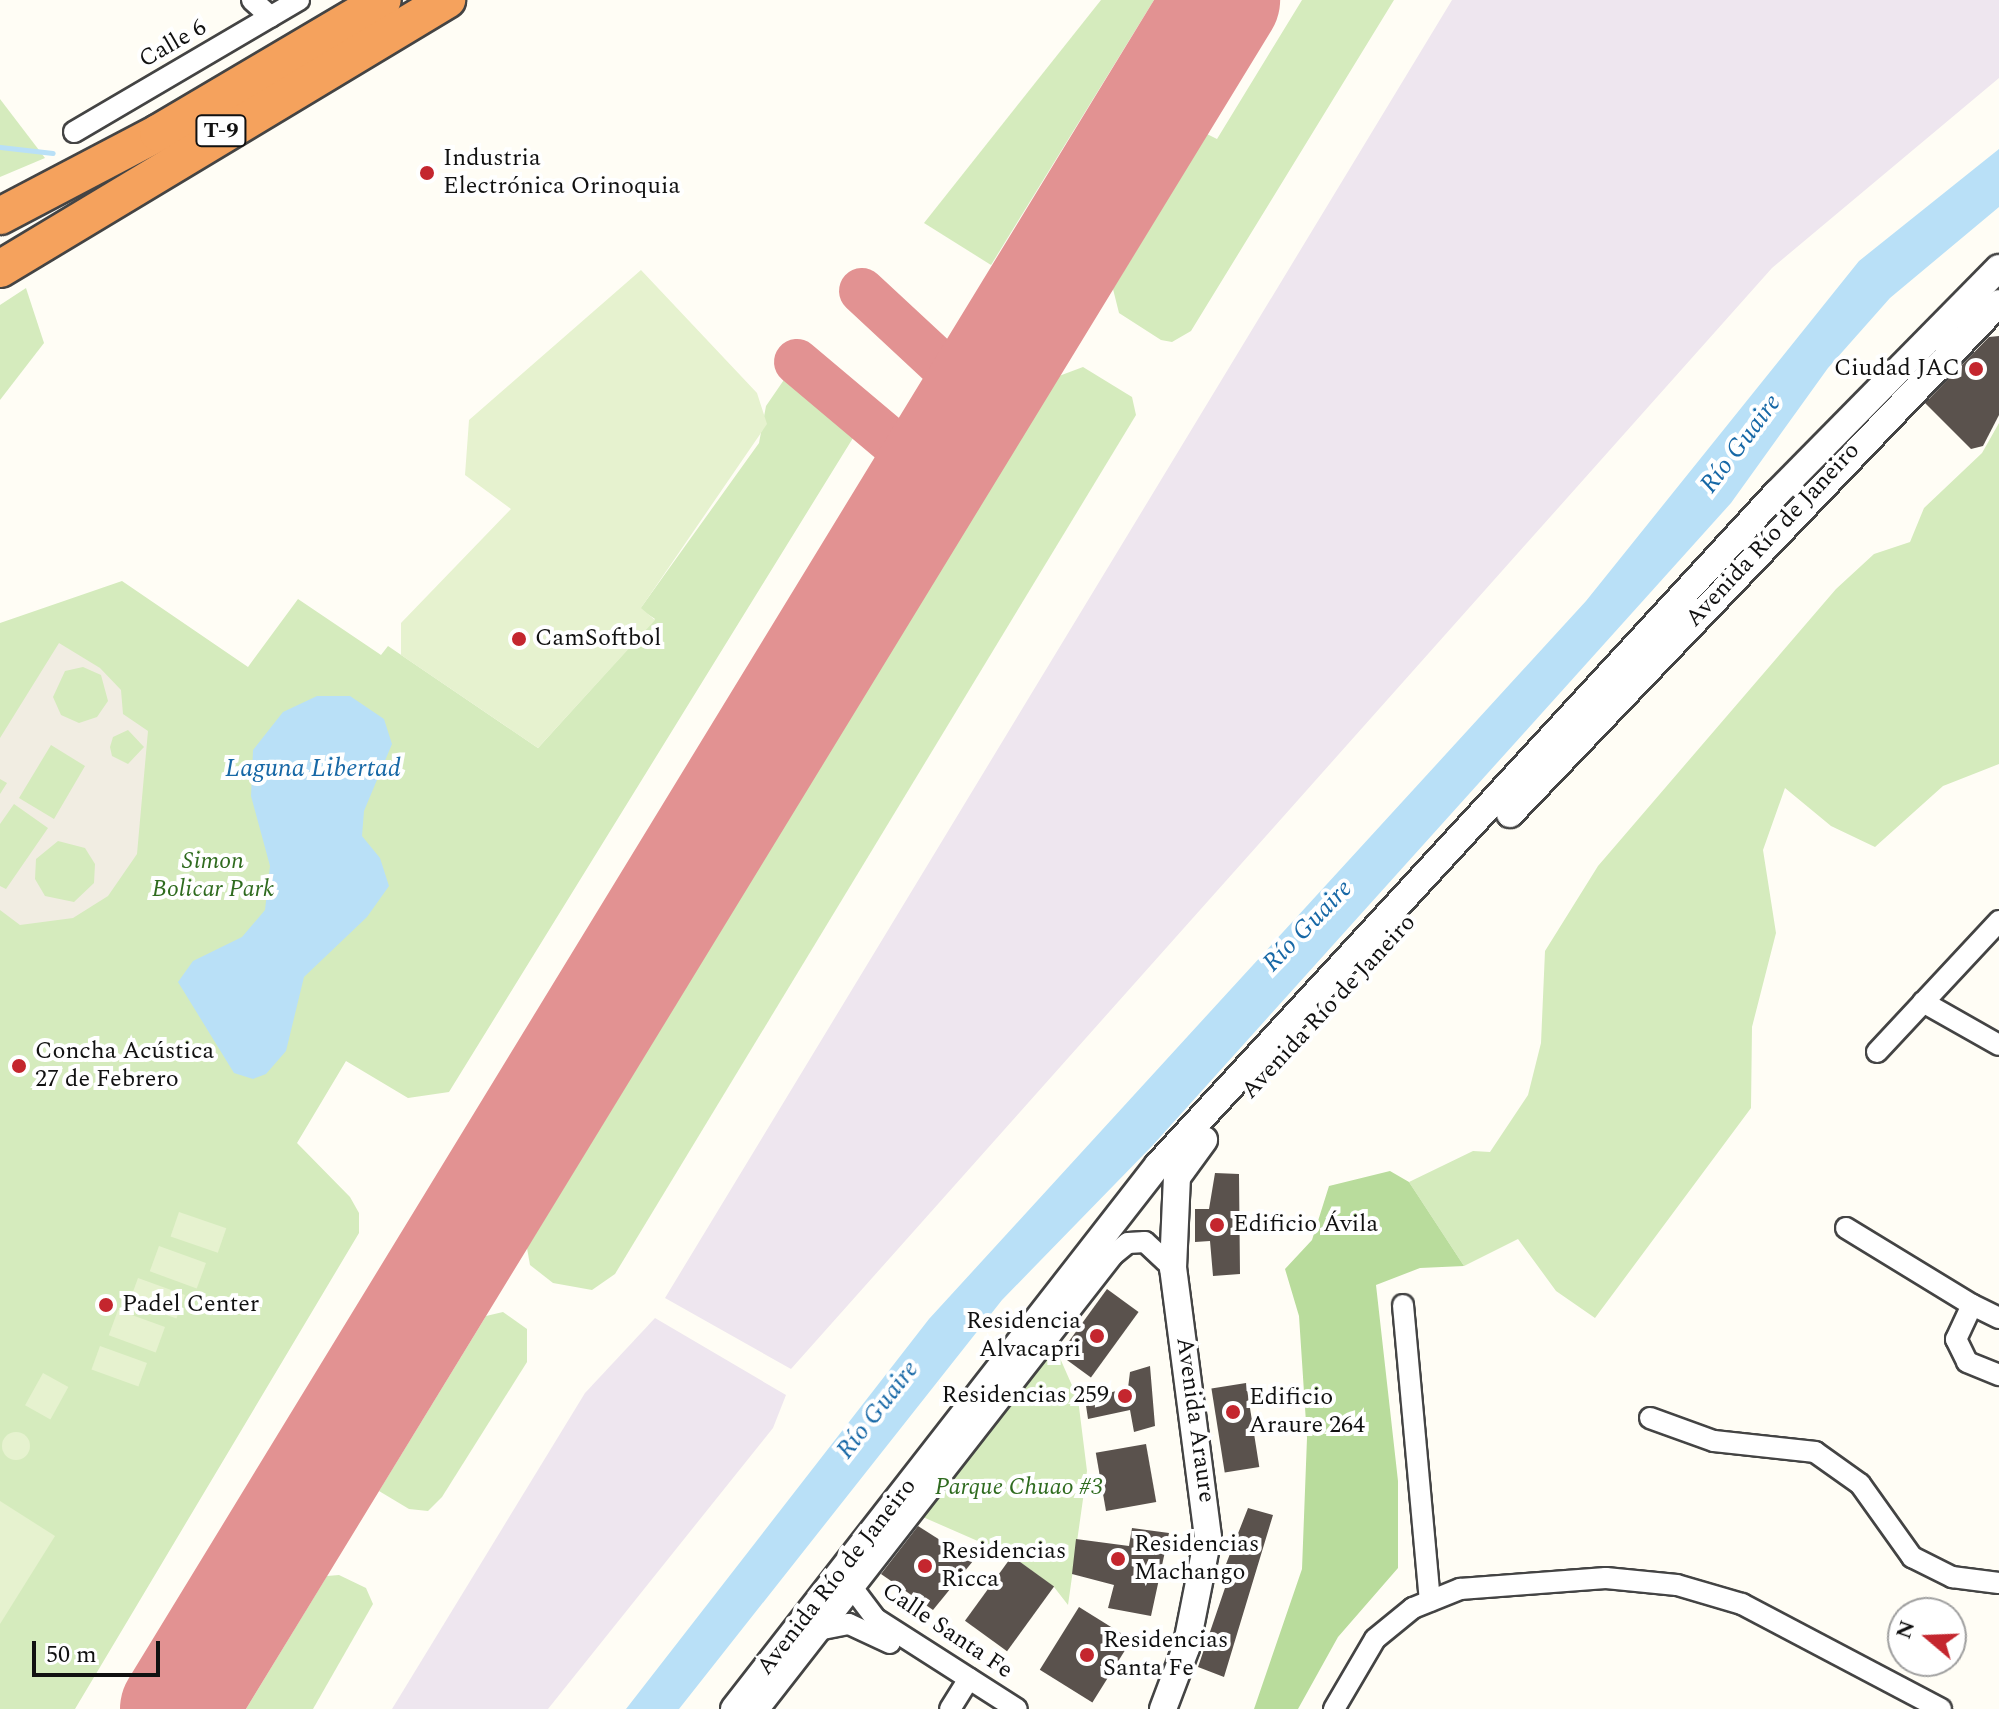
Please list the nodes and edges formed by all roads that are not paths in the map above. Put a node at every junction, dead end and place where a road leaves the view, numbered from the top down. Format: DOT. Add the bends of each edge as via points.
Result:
graph roads {
  1 [pos="252,0"];
  2 [pos="299,0"];
  3 [pos="383,0"];
  4 [pos="447,0"];
  5 [pos="271,17"];
  6 [pos="74,132"];
  7 [pos="58,183"];
  8 [pos="0,192"];
  9 [pos="0,216"];
  10 [pos="1999,268"];
  11 [pos="0,269"];
  12 [pos="1999,303"];
  13 [pos="1999,921"];
  14 [pos="1923,1002"];
  15 [pos="1999,1045"];
  16 [pos="1877,1052"];
  17 [pos="1846,1228"];
  18 [pos="1173,1268"];
  19 [pos="1403,1305"];
  20 [pos="1972,1305"];
  21 [pos="1999,1318"];
  22 [pos="1999,1375"];
  23 [pos="968,1406"];
  24 [pos="1650,1418"];
  25 [pos="919,1501"];
  26 [pos="1999,1583"];
  27 [pos="854,1590"];
  28 [pos="1430,1601"];
  29 [pos="823,1629"];
  30 [pos="966,1683"];
  31 [pos="734,1709"];
  32 [pos="759,1709"];
  33 [pos="950,1709"];
  34 [pos="995,1709"];
  35 [pos="1017,1709"];
  36 [pos="1163,1709"];
  37 [pos="1334,1709"];
  38 [pos="1941,1709"];
  1 -- 5 [label="street"];
  2 -- 5 [label="street, Calle 6"];
  3 -- 7 [label="highway, T-9" via="158,133"];
  4 -- 11 [label="highway, T-9"];
  5 -- 6 [label="street, Calle 6"];
  7 -- 8 [label="highway"];
  7 -- 9 [label="highway, T-9"];
  10 -- 23 [label="street, Avenida Río de Janeiro" via="1777,493 1158,1165"];
  12 -- 18 [label="street, Avenida Río de Janeiro" via="1883,418 1185,1161 1174,1194"];
  13 -- 14 [label="street"];
  14 -- 15 [label="street"];
  14 -- 16 [label="street"];
  17 -- 20 [label="street"];
  18 -- 25 [label="street, Avenida Río de Janeiro" via="1145,1242 1121,1247"];
  18 -- 36 [label="street, Avenida Araure" via="1208,1518 1195,1612"];
  19 -- 28 [label="street"];
  20 -- 21 [label="street"];
  20 -- 22 [label="street" via="1957,1348 1967,1362"];
  23 -- 25 [label="street"];
  23 -- 31 [label="street, Avenida Río de Janeiro"];
  24 -- 26 [label="street" via="1714,1441 1815,1452 1860,1484 1912,1557 1952,1577"];
  25 -- 27 [label="street, Avenida Río de Janeiro"];
  27 -- 29 [label="street, Avenida Río de Janeiro"];
  27 -- 30 [label="street, Calle Santa Fe" via="876,1619"];
  28 -- 37 [label="street" via="1375,1639"];
  28 -- 38 [label="street" via="1460,1589 1530,1581 1606,1578 1677,1585 1742,1604"];
  29 -- 30 [label="street, Calle Santa Fe" via="841,1623 869,1630"];
  29 -- 32 [label="street, Avenida Río de Janeiro"];
  30 -- 33 [label="street"];
  30 -- 34 [label="street, Calle Santa Fe"];
  30 -- 35 [label="street, Calle Santa Fe"];
}
